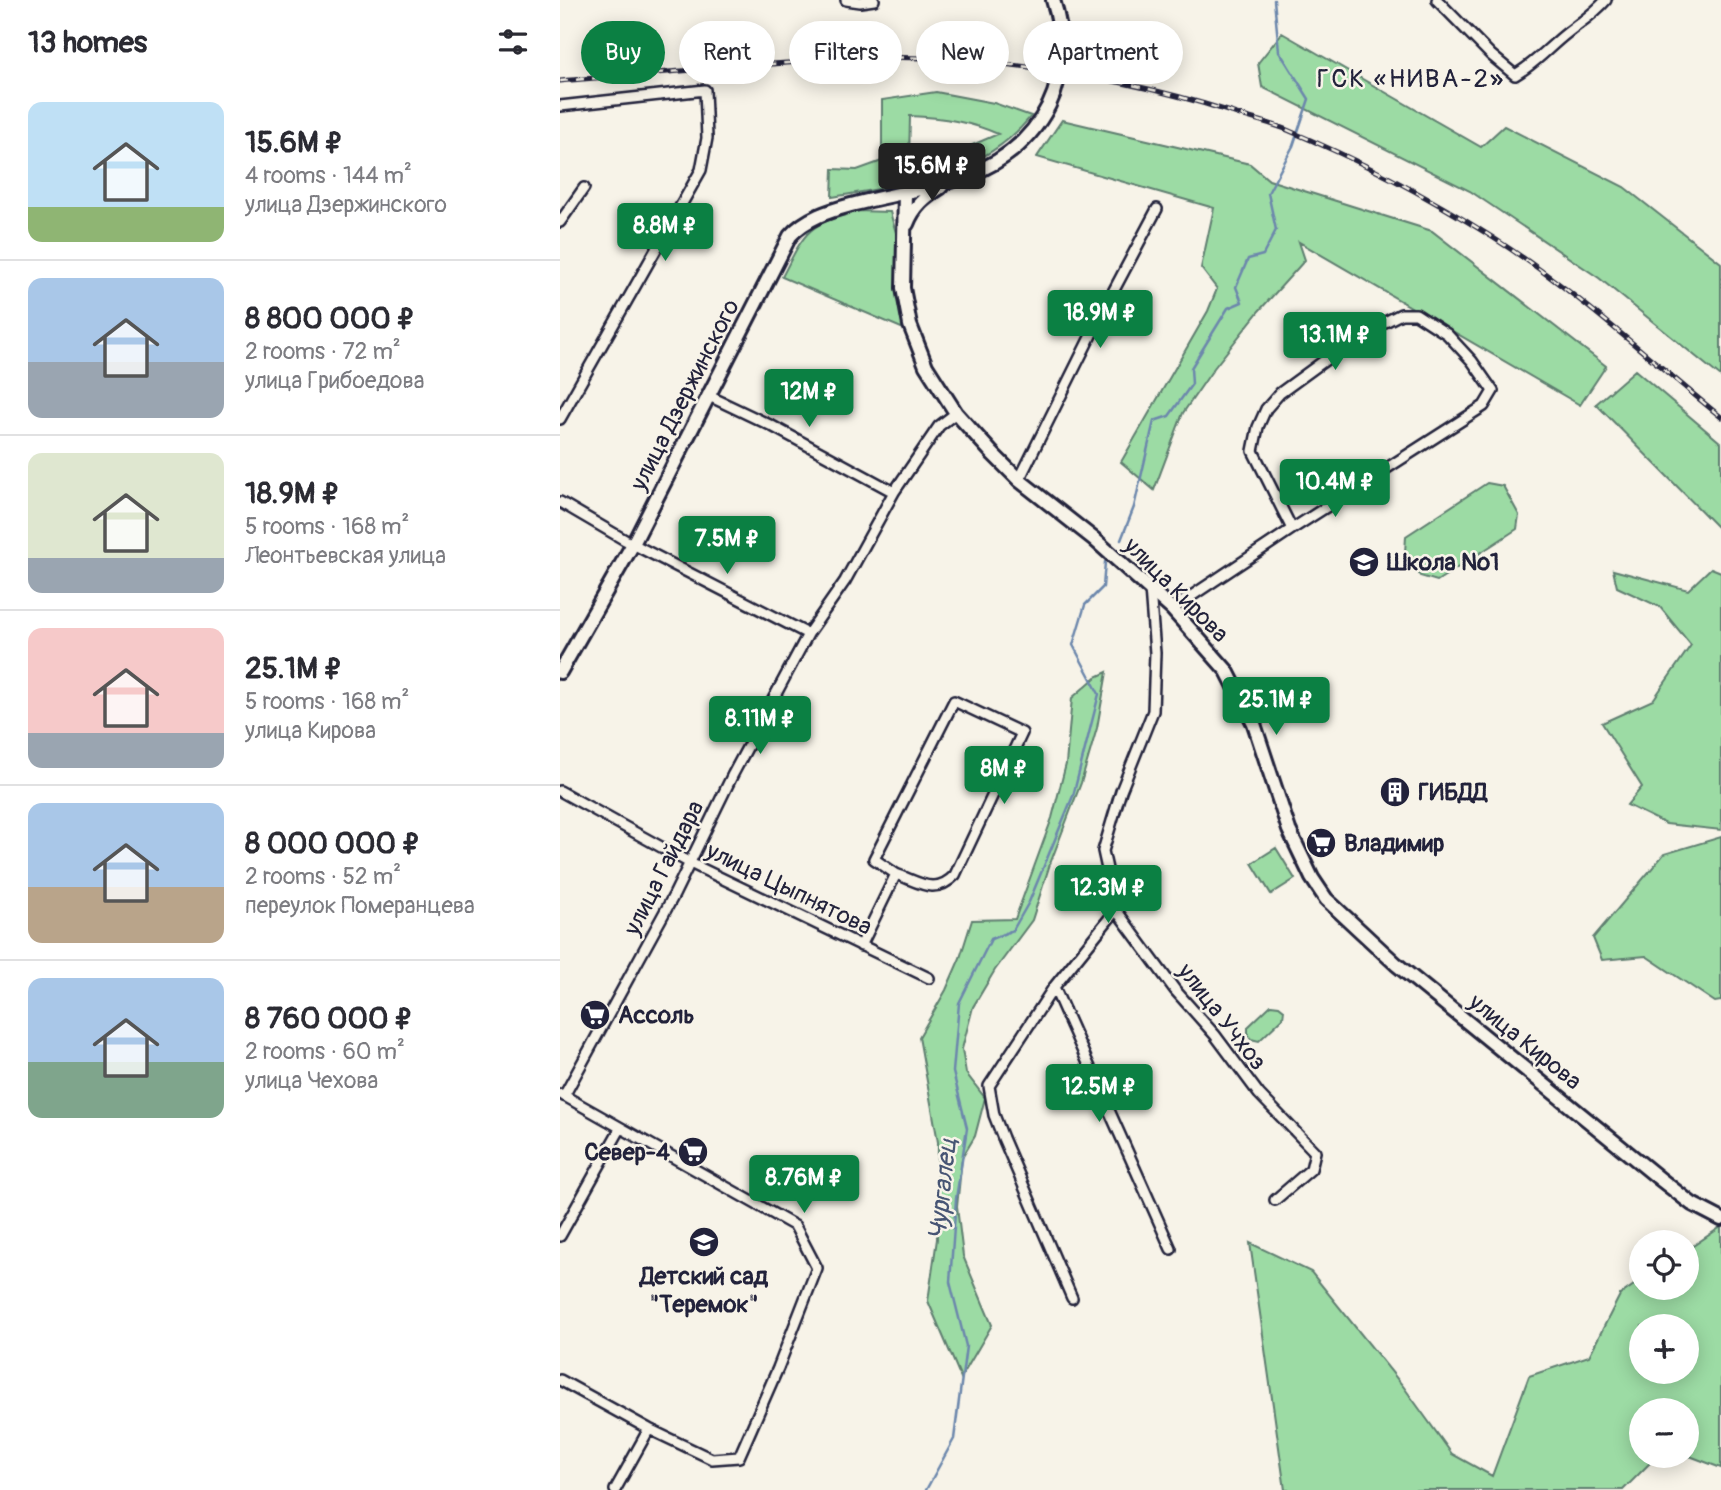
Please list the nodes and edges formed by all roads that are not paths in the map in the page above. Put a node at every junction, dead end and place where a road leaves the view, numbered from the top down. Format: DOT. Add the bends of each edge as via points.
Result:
graph roads {
  1 [pos="846,0"];
  2 [pos="874,0"];
  3 [pos="1053,0"];
  4 [pos="1437,0"];
  5 [pos="1606,0"];
  6 [pos="560,106"];
  7 [pos="951,182"];
  8 [pos="584,188"];
  9 [pos="905,192"];
  10 [pos="880,198"];
  11 [pos="1157,209"];
  12 [pos="904,218"];
  13 [pos="560,222"];
  14 [pos="903,240"];
  15 [pos="709,396"];
  16 [pos="956,413"];
  17 [pos="560,419"];
  18 [pos="1019,480"];
  19 [pos="894,492"];
  20 [pos="560,502"];
  21 [pos="1292,529"];
  22 [pos="633,544"];
  23 [pos="1150,589"];
  24 [pos="1172,609"];
  25 [pos="808,634"];
  26 [pos="560,672"];
  27 [pos="560,791"];
  28 [pos="690,863"];
  29 [pos="896,874"];
  30 [pos="1116,910"];
  31 [pos="861,946"];
  32 [pos="929,978"];
  33 [pos="1054,987"];
  34 [pos="562,1095"];
  35 [pos="620,1129"];
  36 [pos="1275,1200"];
  37 [pos="1721,1219"];
  38 [pos="560,1236"];
  39 [pos="1171,1249"];
  40 [pos="1072,1298"];
  41 [pos="560,1380"];
  42 [pos="649,1429"];
  43 [pos="615,1490"];
  1 -- 2 [label="street"];
  3 -- 7 [label="main road, улица Дзержинского" via="1061,58 1044,114 1028,138 1005,158"];
  4 -- 5 [label="street" via="1515,75"];
  6 -- 17 [label="street" via="705,90 707,138 701,170"];
  7 -- 9 [label="main road, улица Дзержинского"];
  7 -- 14 [label="main road" via="920,201"];
  8 -- 13 [label="street"];
  9 -- 10 [label="main road, улица Дзержинского"];
  9 -- 12 [label="main road, улица Кирова"];
  10 -- 12 [label="main road" via="897,203"];
  10 -- 15 [label="main road, улица Дзержинского" via="818,216 790,236"];
  11 -- 18 [label="street"];
  12 -- 14 [label="main road, улица Кирова"];
  14 -- 16 [label="main road, улица Кирова" via="902,289 909,325 926,366"];
  15 -- 19 [label="street"];
  15 -- 22 [label="main road, улица Дзержинского"];
  16 -- 18 [label="main road, улица Кирова"];
  16 -- 19 [label="street, улица Гайдара" via="939,426"];
  18 -- 23 [label="main road, улица Кирова"];
  19 -- 25 [label="street, улица Гайдара" via="845,580"];
  20 -- 22 [label="street"];
  21 -- 21 [label="street" via="1484,406 1493,391 1447,334 1416,314 1401,314 1280,393 1266,408 1253,451"];
  21 -- 24 [label="street"];
  22 -- 25 [label="street"];
  22 -- 26 [label="main road, улица Дзержинского"];
  23 -- 24 [label="main road, улица Кирова"];
  23 -- 30 [label="street, улица Учхоз" via="1153,711 1103,851"];
  24 -- 37 [label="main road, улица Кирова" via="1227,671 1238,691 1254,724 1289,830 1326,899 1396,964 1660,1179"];
  25 -- 28 [label="street, улица Гайдара"];
  27 -- 28 [label="street, улица Цыпнятова"];
  28 -- 31 [label="street, улица Цыпнятова"];
  28 -- 34 [label="street, улица Гайдара"];
  29 -- 29 [label="street" via="933,887 946,885 955,875 1022,733 954,701 874,859"];
  29 -- 31 [label="street"];
  30 -- 33 [label="street"];
  30 -- 36 [label="street, улица Учхоз" via="1259,1094 1315,1152 1311,1168"];
  31 -- 32 [label="street, улица Цыпнятова"];
  33 -- 39 [label="street"];
  33 -- 40 [label="street" via="991,1080 989,1091 1003,1138"];
  34 -- 35 [label="street"];
  35 -- 38 [label="street"];
  35 -- 42 [label="street" via="795,1226 817,1268 739,1457 712,1459"];
  41 -- 42 [label="street"];
  42 -- 43 [label="street"];
}
